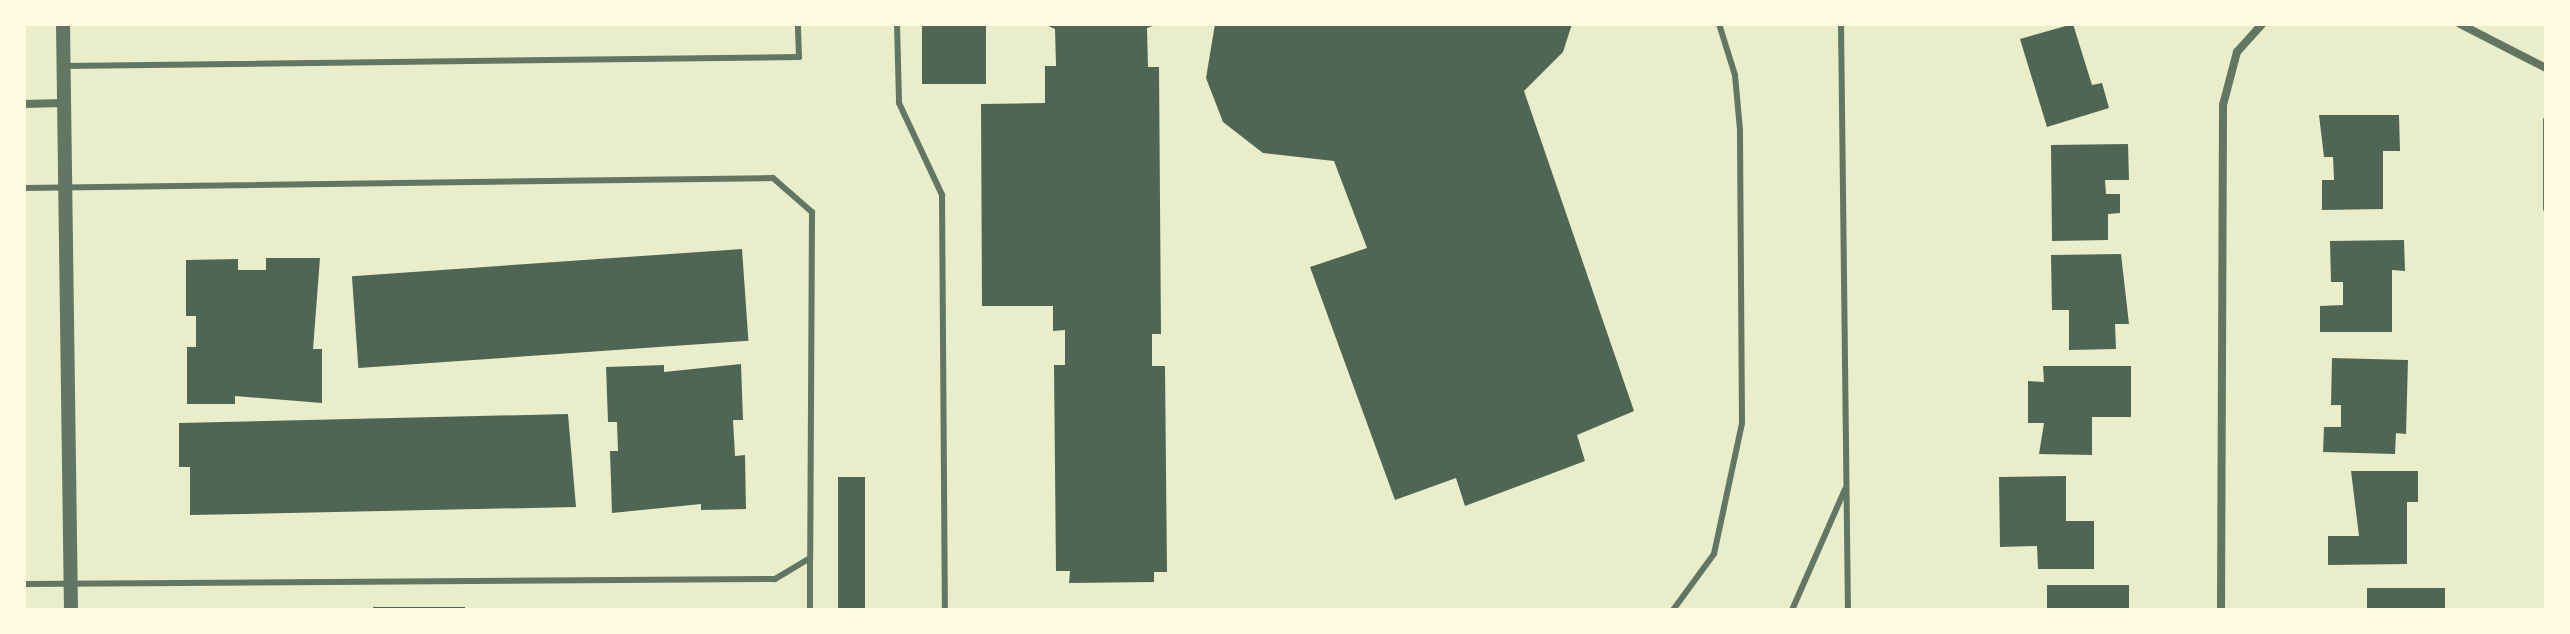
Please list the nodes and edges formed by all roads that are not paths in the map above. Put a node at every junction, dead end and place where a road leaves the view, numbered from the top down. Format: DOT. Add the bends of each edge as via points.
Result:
graph roads {
  1 [pos="63,24"];
  2 [pos="798,24"];
  3 [pos="897,24"];
  4 [pos="1719,24"];
  5 [pos="1841,24"];
  6 [pos="2262,24"];
  7 [pos="2460,24"];
  8 [pos="63,66"];
  9 [pos="2546,68"];
  10 [pos="64,103"];
  11 [pos="24,104"];
  12 [pos="2546,120"];
  13 [pos="65,187"];
  14 [pos="24,188"];
  15 [pos="2546,209"];
  16 [pos="1846,485"];
  17 [pos="810,558"];
  18 [pos="70,583"];
  19 [pos="24,584"];
  20 [pos="71,610"];
  21 [pos="810,610"];
  22 [pos="945,610"];
  23 [pos="1673,610"];
  24 [pos="1792,610"];
  25 [pos="1848,610"];
  26 [pos="2221,610"];
  1 -- 8 [label="street"];
  2 -- 8 [label="lane" via="799,57"];
  3 -- 22 [label="lane" via="899,103 942,195"];
  4 -- 23 [label="lane" via="1735,75 1740,130 1742,423 1714,554"];
  5 -- 16 [label="lane"];
  6 -- 26 [label="street" via="2237,52 2223,105"];
  7 -- 9 [label="street"];
  8 -- 10 [label="street"];
  10 -- 11 [label="street"];
  10 -- 13 [label="street"];
  12 -- 15 [label="lane"];
  13 -- 14 [label="lane"];
  13 -- 17 [label="lane" via="773,178 812,212"];
  13 -- 18 [label="street"];
  16 -- 24 [label="lane"];
  16 -- 25 [label="lane"];
  17 -- 18 [label="lane" via="775,579"];
  17 -- 21 [label="lane"];
  18 -- 19 [label="lane"];
  18 -- 20 [label="street"];
}
